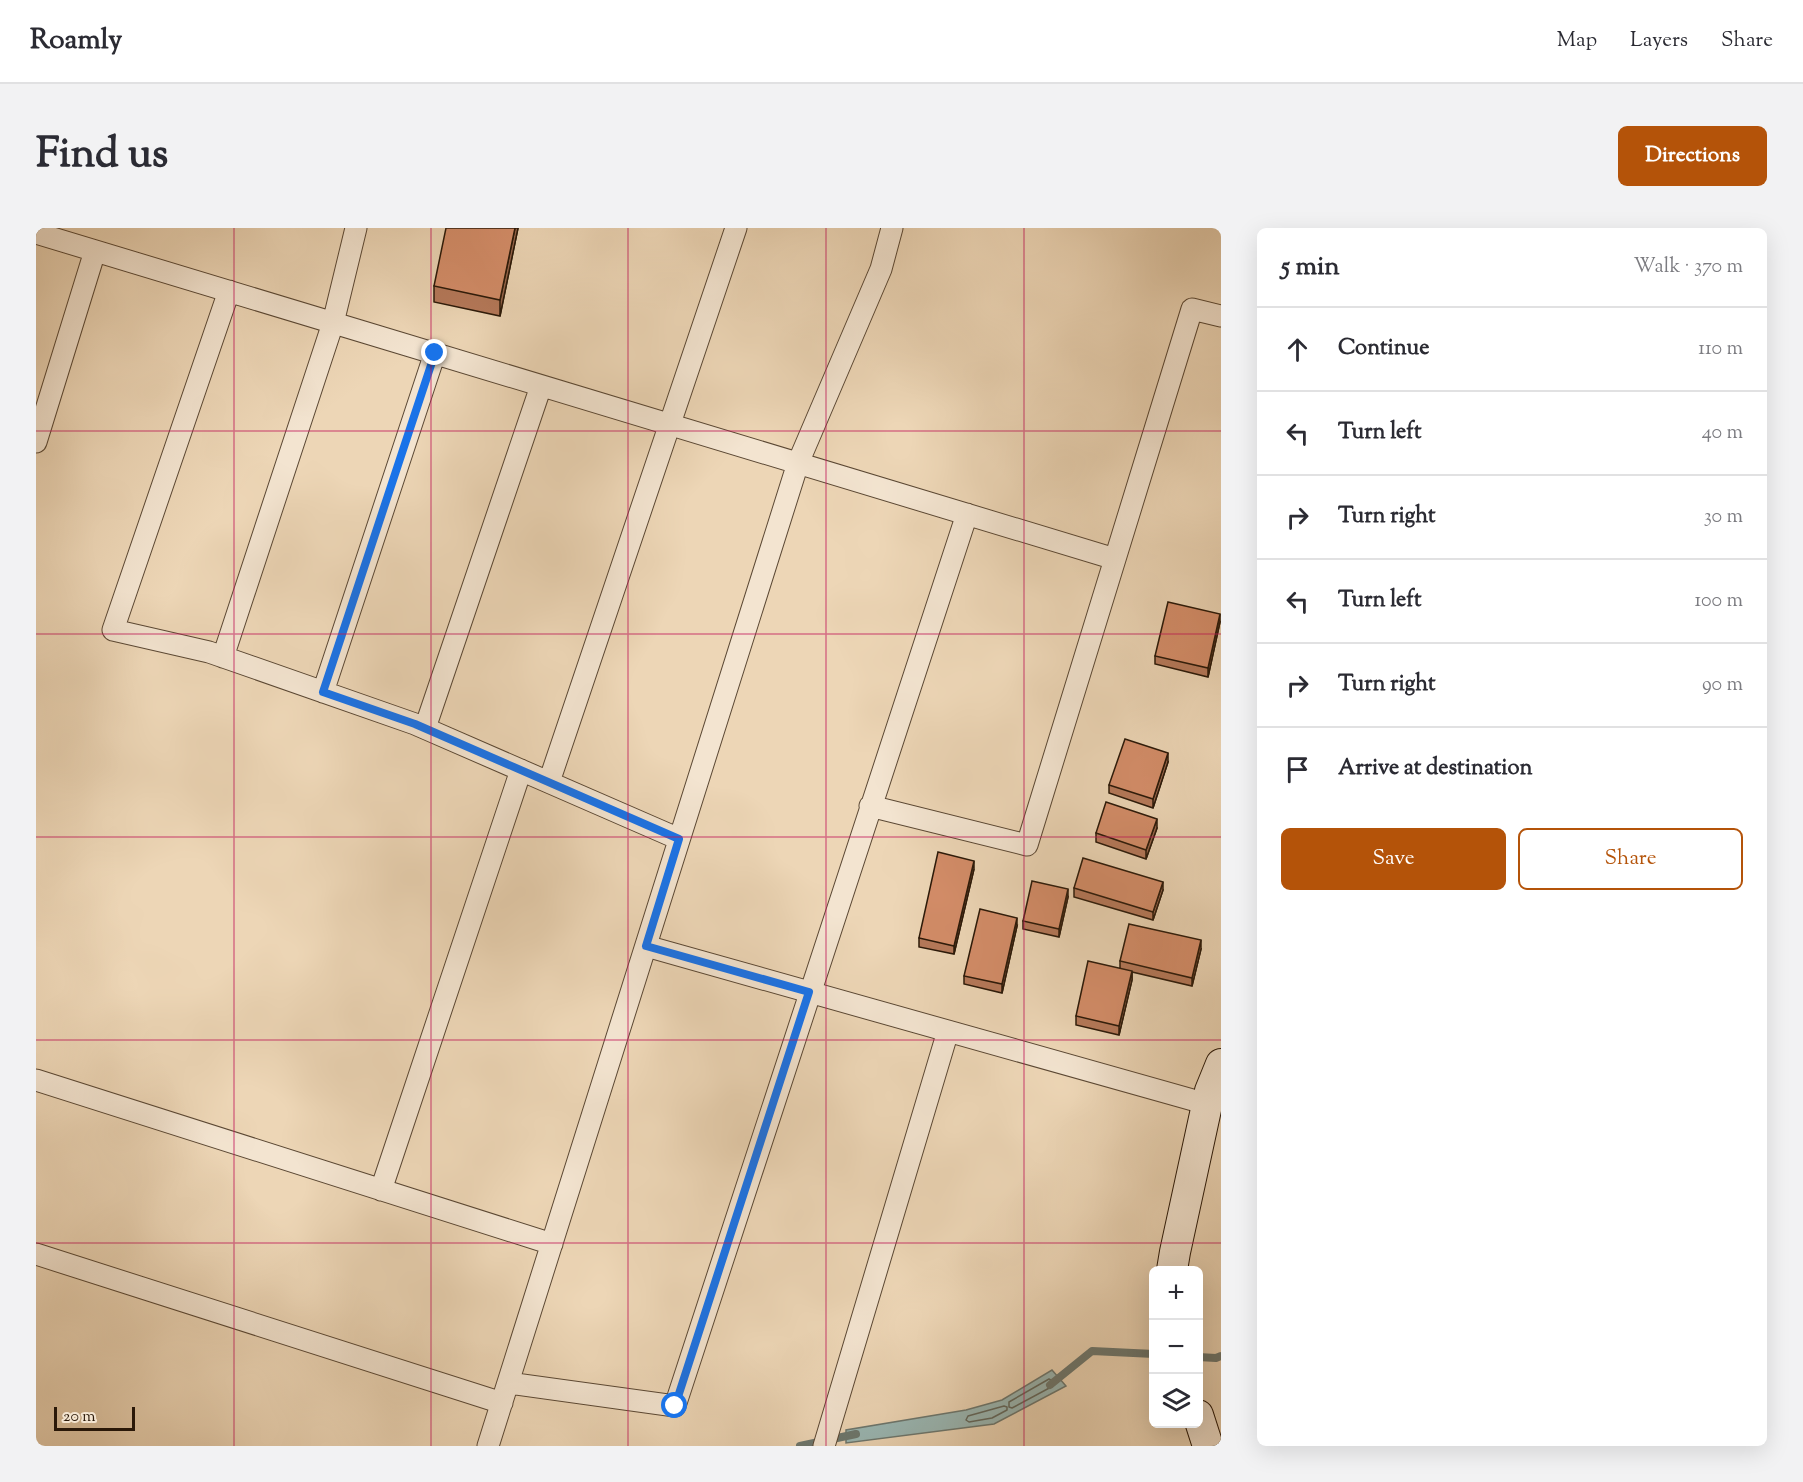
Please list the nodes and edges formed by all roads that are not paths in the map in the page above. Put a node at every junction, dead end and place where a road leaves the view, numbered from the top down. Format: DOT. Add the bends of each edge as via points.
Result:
graph roads {
  1 [pos="356,228"];
  2 [pos="736,228"];
  3 [pos="892,228"];
  4 [pos="36,233"];
  5 [pos="95,251"];
  6 [pos="229,291"];
  7 [pos="1221,316"];
  8 [pos="333,323"];
  9 [pos="435,353"];
  10 [pos="541,386"];
  11 [pos="670,424"];
  12 [pos="36,442"];
  13 [pos="798,463"];
  14 [pos="967,514"];
  15 [pos="1115,559"];
  16 [pos="223,657"];
  17 [pos="323,692"];
  18 [pos="425,728"];
  19 [pos="521,770"];
  20 [pos="549,782"];
  21 [pos="870,806"];
  22 [pos="679,839"];
  23 [pos="646,946"];
  24 [pos="809,992"];
  25 [pos="948,1031"];
  26 [pos="1221,1064"];
  27 [pos="36,1080"];
  28 [pos="1207,1104"];
  29 [pos="381,1190"];
  30 [pos="552,1244"];
  31 [pos="36,1254"];
  32 [pos="1173,1266"];
  33 [pos="505,1393"];
  34 [pos="1202,1428"];
  35 [pos="488,1446"];
  36 [pos="824,1446"];
  37 [pos="1208,1446"];
  1 -- 8 [label="street"];
  2 -- 11 [label="street"];
  3 -- 13 [label="street" via="881,269"];
  4 -- 5 [label="street"];
  5 -- 6 [label="street"];
  5 -- 12 [label="street"];
  6 -- 8 [label="street"];
  6 -- 16 [label="street" via="113,630"];
  7 -- 15 [label="street" via="1192,309"];
  8 -- 9 [label="street"];
  8 -- 16 [label="street"];
  9 -- 10 [label="street"];
  9 -- 17 [label="street"];
  10 -- 11 [label="street"];
  10 -- 18 [label="street"];
  11 -- 13 [label="street"];
  11 -- 20 [label="street"];
  13 -- 14 [label="street"];
  13 -- 22 [label="street"];
  14 -- 15 [label="street"];
  14 -- 21 [label="street"];
  15 -- 21 [label="street" via="1027,845"];
  16 -- 17 [label="street"];
  17 -- 18 [label="street"];
  18 -- 19 [label="street"];
  19 -- 20 [label="street"];
  19 -- 29 [label="street"];
  20 -- 22 [label="street"];
  21 -- 24 [label="street"];
  22 -- 23 [label="street"];
  23 -- 24 [label="street"];
  23 -- 30 [label="street"];
  24 -- 25 [label="street"];
  24 -- 33 [label="street" via="675,1406"];
  25 -- 28 [label="street"];
  25 -- 36 [label="street"];
  26 -- 28 [label="street"];
  27 -- 29 [label="street"];
  28 -- 32 [label="street"];
  29 -- 30 [label="street"];
  30 -- 33 [label="street"];
  31 -- 33 [label="street"];
  33 -- 35 [label="street"];
  34 -- 37 [label="street"];
}
